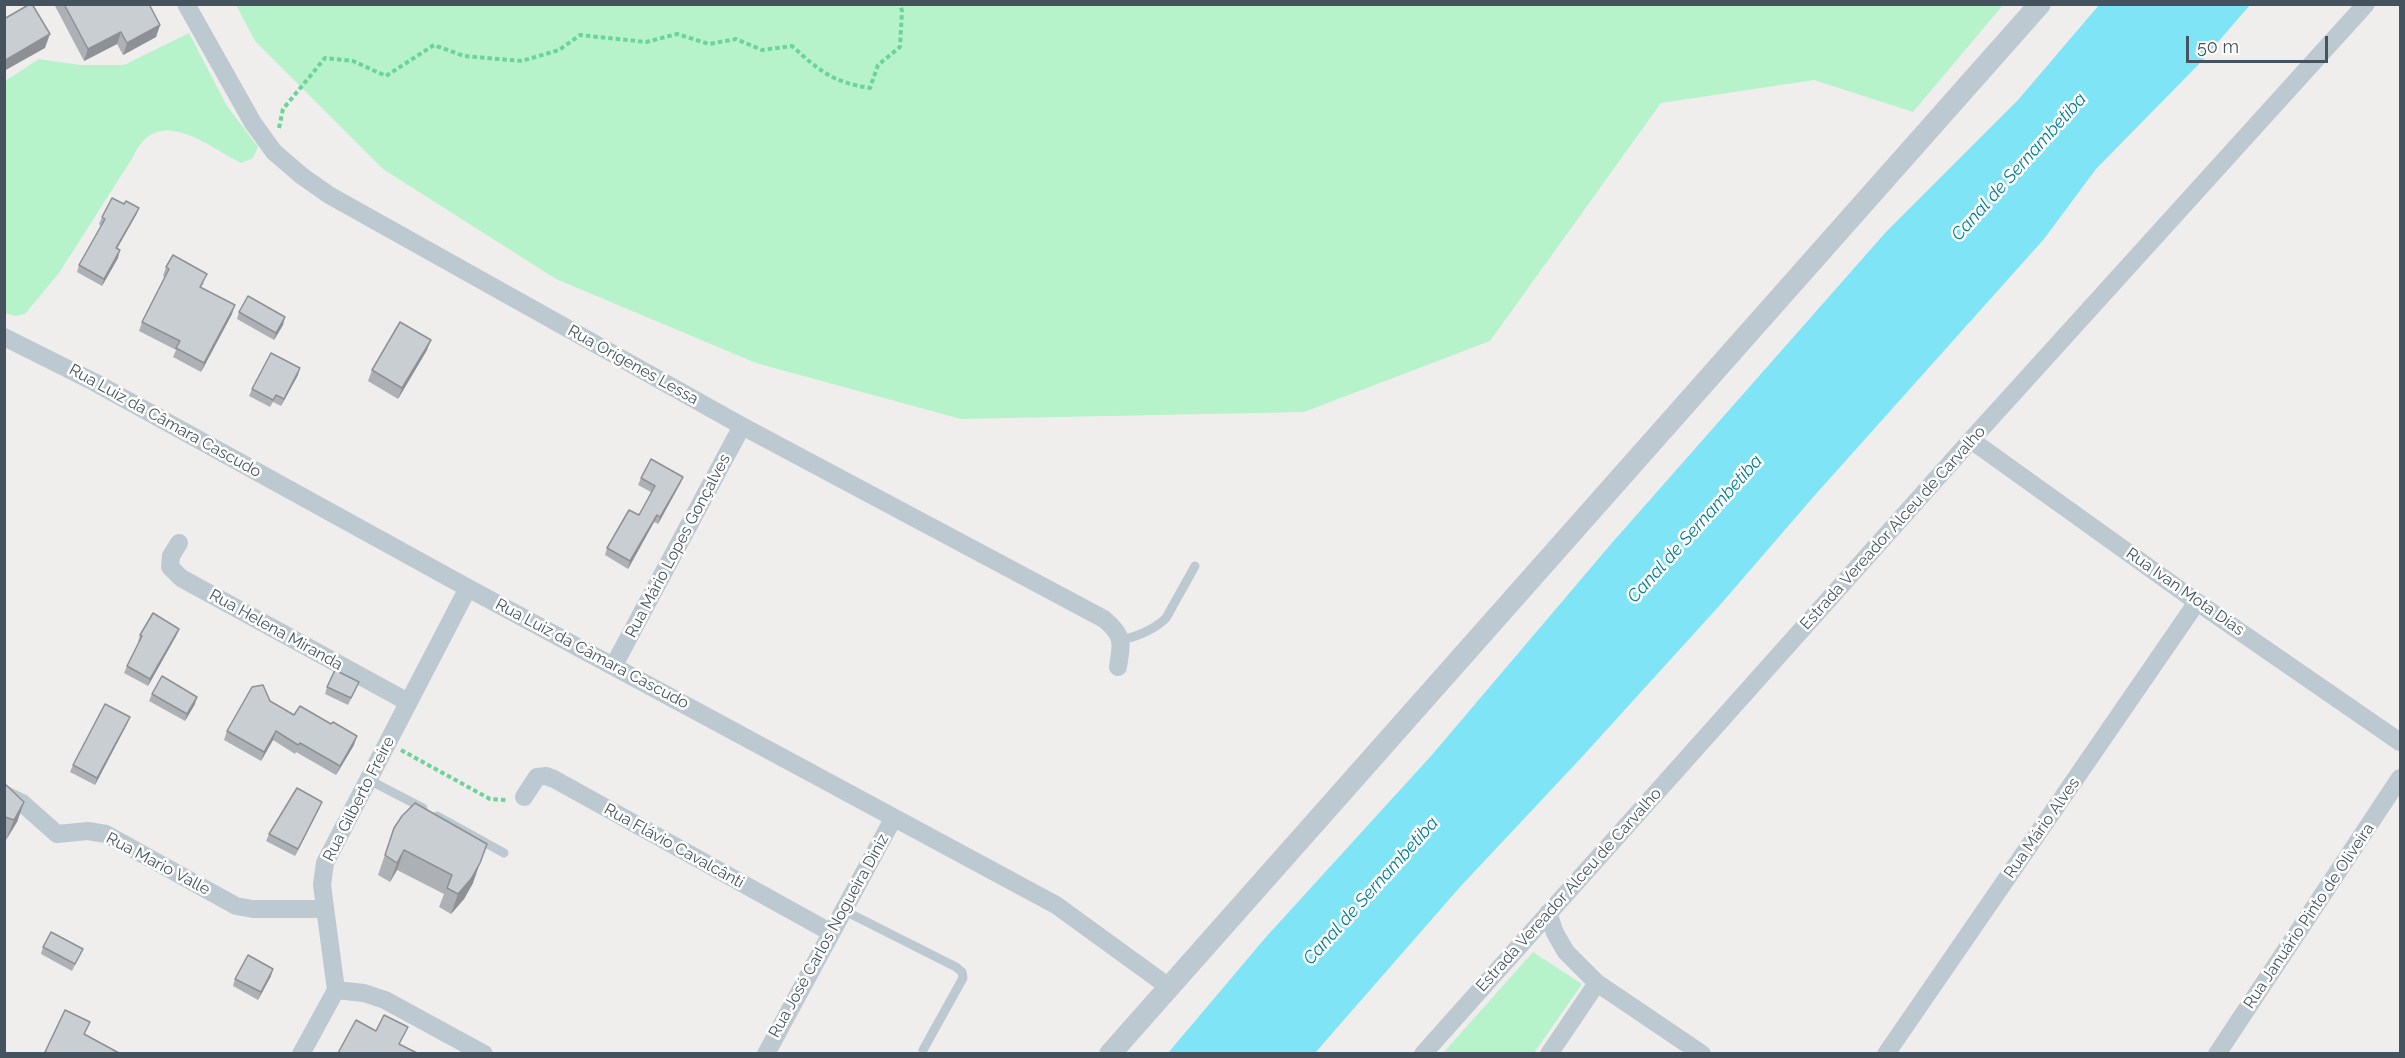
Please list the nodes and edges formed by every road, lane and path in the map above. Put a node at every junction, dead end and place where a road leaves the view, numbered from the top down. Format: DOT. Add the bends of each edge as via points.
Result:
graph roads {
  1 [pos="186,4"];
  2 [pos="900,4"];
  3 [pos="2040,4"];
  4 [pos="2366,4"];
  5 [pos="274,152"];
  6 [pos="4,337"];
  7 [pos="742,426"];
  8 [pos="1971,440"];
  9 [pos="179,543"];
  10 [pos="1195,566"];
  11 [pos="468,588"];
  12 [pos="2198,602"];
  13 [pos="1122,640"];
  14 [pos="614,665"];
  15 [pos="1118,667"];
  16 [pos="408,702"];
  17 [pos="2400,742"];
  18 [pos="388,743"];
  19 [pos="2400,778"];
  20 [pos="369,780"];
  21 [pos="4,794"];
  22 [pos="524,796"];
  23 [pos="893,819"];
  24 [pos="504,853"];
  25 [pos="324,909"];
  26 [pos="843,910"];
  27 [pos="1548,913"];
  28 [pos="830,932"];
  29 [pos="1598,983"];
  30 [pos="1169,987"];
  31 [pos="336,990"];
  32 [pos="923,1050"];
  33 [pos="301,1053"];
  34 [pos="484,1053"];
  35 [pos="766,1053"];
  36 [pos="1110,1053"];
  37 [pos="1423,1053"];
  38 [pos="1549,1053"];
  39 [pos="1702,1053"];
  40 [pos="1886,1053"];
  41 [pos="2217,1053"];
  1 -- 5 [label="street, Rua Orígenes Lessa" via="253,123"];
  2 -- 5 [label="path" via="900,47 878,65 870,88 844,84 815,67 792,46 762,50 736,39 709,44 677,34 646,42 580,35 559,50 522,62 464,56 434,45 386,76 353,61 325,58 283,109"];
  3 -- 30 [label="street"];
  4 -- 8 [label="street, Estrada Vereador Alceu de Carvalho"];
  5 -- 7 [label="street, Rua Orígenes Lessa" via="329,195"];
  6 -- 11 [label="street, Rua Luiz da Câmara Cascudo" via="94,382"];
  7 -- 13 [label="street, Rua Orígenes Lessa" via="1104,619"];
  7 -- 14 [label="street, Rua Mário Lopes Gonçalves"];
  8 -- 12 [label="street, Rua Ivan Mota Dias"];
  8 -- 27 [label="street, Estrada Vereador Alceu de Carvalho"];
  9 -- 16 [label="street, Rua Helena Miranda" via="170,567 181,578"];
  10 -- 13 [label="lane" via="1166,618 1136,637"];
  11 -- 14 [label="street, Rua Luiz da Câmara Cascudo"];
  11 -- 16 [label="street, Rua Gilberto Freire"];
  12 -- 17 [label="street, Rua Ivan Mota Dias"];
  12 -- 40 [label="street, Rua Mário Alves"];
  13 -- 15 [label="street"];
  14 -- 23 [label="street, Rua Luiz da Câmara Cascudo"];
  16 -- 18 [label="street, Rua Gilberto Freire"];
  18 -- 20 [label="street, Rua Gilberto Freire"];
  18 -- 22 [label="path" via="490,799 504,801"];
  19 -- 41 [label="street, Rua Januário Pinto de Oliveira"];
  20 -- 24 [label="lane"];
  20 -- 25 [label="street, Rua Gilberto Freire" via="326,863 322,885"];
  21 -- 25 [label="street, Rua Mario Valle" via="22,803 57,834 106,834 236,906"];
  22 -- 28 [label="street, Rua Flávio Cavalcânti" via="537,777 554,779"];
  23 -- 26 [label="street, Rua José Carlos Nogueira Diniz"];
  23 -- 30 [label="street, Rua Luiz da Câmara Cascudo" via="1056,905"];
  25 -- 31 [label="street, Rua Gilberto Freire"];
  26 -- 28 [label="street, Rua José Carlos Nogueira Diniz"];
  26 -- 32 [label="lane" via="962,972 963,978"];
  27 -- 29 [label="street" via="1566,952"];
  27 -- 37 [label="street, Estrada Vereador Alceu de Carvalho"];
  28 -- 35 [label="street, Rua José Carlos Nogueira Diniz"];
  29 -- 38 [label="street"];
  29 -- 39 [label="street"];
  30 -- 36 [label="street"];
  31 -- 33 [label="street"];
  31 -- 34 [label="street" via="385,1000"];
}
